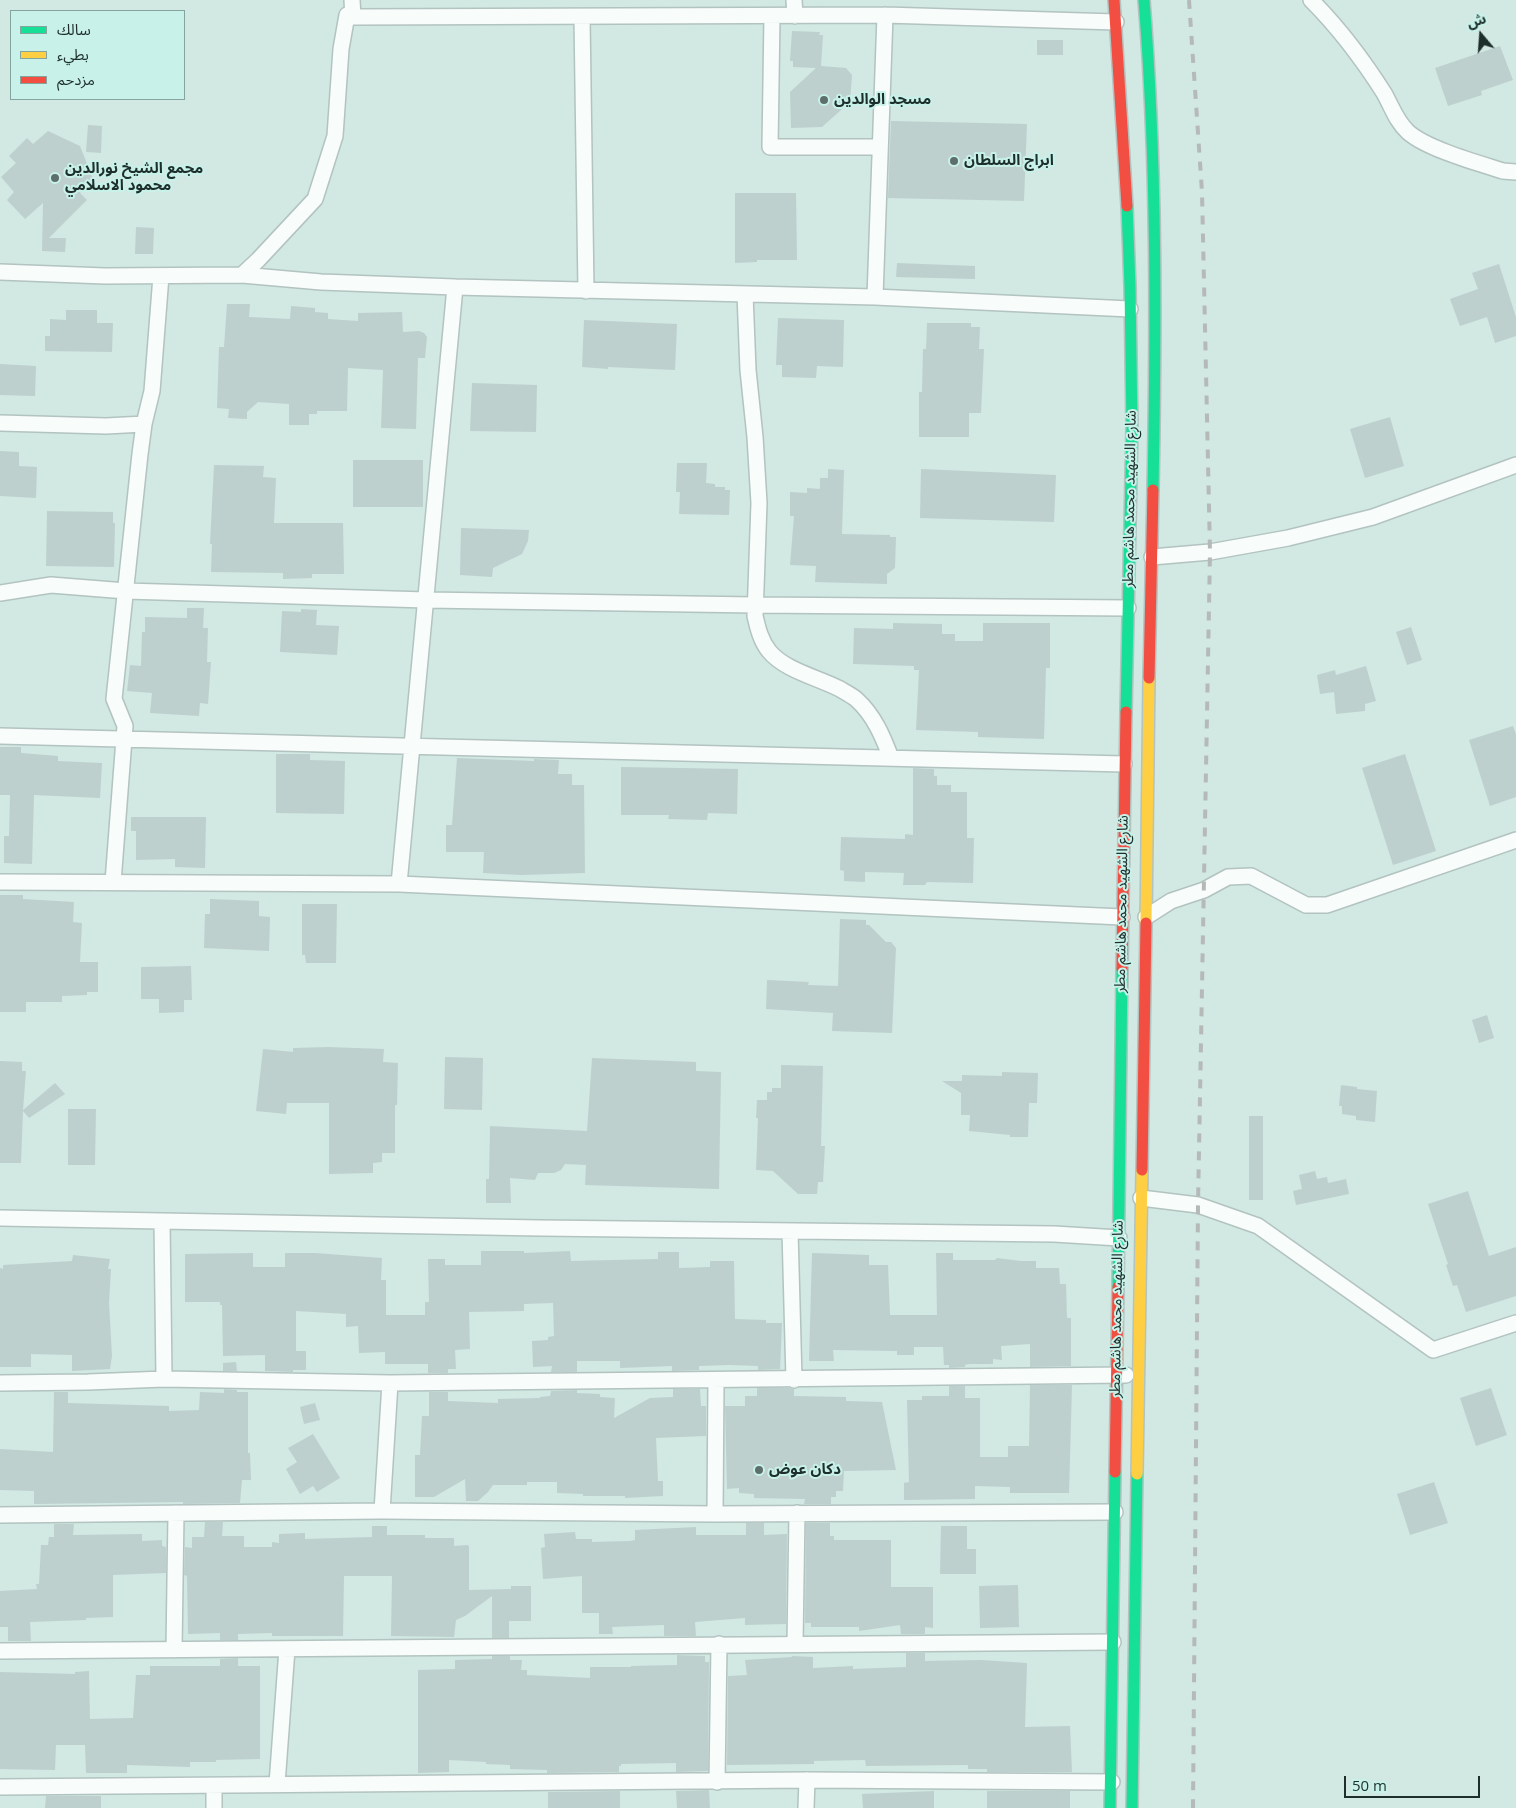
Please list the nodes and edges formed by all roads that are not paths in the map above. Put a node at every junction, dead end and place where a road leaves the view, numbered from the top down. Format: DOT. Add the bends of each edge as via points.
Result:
graph roads {
  1 [pos="352,0"];
  2 [pos="794,0"];
  3 [pos="1114,0"];
  4 [pos="1144,0"];
  5 [pos="1311,0"];
  6 [pos="884,15"];
  7 [pos="772,16"];
  8 [pos="795,16"];
  9 [pos="353,17"];
  10 [pos="582,17"];
  11 [pos="1116,22"];
  12 [pos="880,147"];
  13 [pos="1516,172"];
  14 [pos="0,272"];
  15 [pos="242,275"];
  16 [pos="161,276"];
  17 [pos="455,287"];
  18 [pos="586,290"];
  19 [pos="745,294"];
  20 [pos="875,297"];
  21 [pos="1130,309"];
  22 [pos="0,423"];
  23 [pos="144,424"];
  24 [pos="1516,465"];
  25 [pos="1152,557"];
  26 [pos="126,592"];
  27 [pos="0,593"];
  28 [pos="426,600"];
  29 [pos="755,605"];
  30 [pos="1128,608"];
  31 [pos="0,736"];
  32 [pos="124,739"];
  33 [pos="412,746"];
  34 [pos="891,758"];
  35 [pos="1124,764"];
  36 [pos="1516,840"];
  37 [pos="0,882"];
  38 [pos="113,882"];
  39 [pos="400,884"];
  40 [pos="1122,917"];
  41 [pos="1146,917"];
  42 [pos="1141,1198"];
  43 [pos="0,1218"];
  44 [pos="162,1221"];
  45 [pos="790,1231"];
  46 [pos="1119,1238"];
  47 [pos="1516,1323"];
  48 [pos="1139,1374"];
  49 [pos="1116,1376"];
  50 [pos="164,1379"];
  51 [pos="716,1380"];
  52 [pos="794,1380"];
  53 [pos="0,1383"];
  54 [pos="390,1383"];
  55 [pos="382,1511"];
  56 [pos="1116,1512"];
  57 [pos="176,1513"];
  58 [pos="796,1513"];
  59 [pos="714,1514"];
  60 [pos="0,1515"];
  61 [pos="1113,1642"];
  62 [pos="719,1644"];
  63 [pos="795,1644"];
  64 [pos="287,1649"];
  65 [pos="174,1650"];
  66 [pos="0,1651"];
  67 [pos="806,1780"];
  68 [pos="717,1782"];
  69 [pos="1112,1782"];
  70 [pos="278,1784"];
  71 [pos="214,1786"];
  72 [pos="0,1788"];
  73 [pos="214,1808"];
  74 [pos="806,1808"];
  75 [pos="1110,1808"];
  76 [pos="1132,1808"];
  1 -- 9 [label="street"];
  2 -- 8 [label="street"];
  3 -- 11 [label="main road, شارع الشهيد محمد هاشم مطر"];
  4 -- 25 [label="main road, شارع الشهيد محمد هاشم مطر" via="1151,107 1154,262"];
  5 -- 13 [label="street" via="1345,37 1409,133 1427,145 1503,172"];
  6 -- 8 [label="street"];
  6 -- 11 [label="street"];
  6 -- 12 [label="street"];
  7 -- 8 [label="street"];
  7 -- 10 [label="street"];
  7 -- 12 [label="street" via="770,147"];
  9 -- 10 [label="street"];
  9 -- 15 [label="street" via="347,15 341,49 336,136 315,199"];
  10 -- 18 [label="street"];
  11 -- 21 [label="main road, شارع الشهيد محمد هاشم مطر"];
  12 -- 20 [label="street"];
  14 -- 16 [label="street"];
  15 -- 16 [label="street"];
  15 -- 17 [label="street"];
  16 -- 23 [label="street" via="152,392"];
  17 -- 18 [label="street"];
  17 -- 28 [label="street"];
  18 -- 19 [label="street"];
  19 -- 20 [label="street"];
  19 -- 29 [label="street" via="759,503"];
  20 -- 21 [label="street"];
  21 -- 30 [label="main road, شارع الشهيد محمد هاشم مطر" via="1132,428"];
  22 -- 23 [label="street"];
  23 -- 26 [label="street"];
  24 -- 25 [label="street" via="1373,517 1288,538 1210,552"];
  25 -- 41 [label="main road, شارع الشهيد محمد هاشم مطر"];
  26 -- 27 [label="street" via="51,585"];
  26 -- 28 [label="street"];
  26 -- 32 [label="street" via="114,699 125,726"];
  28 -- 29 [label="street"];
  28 -- 33 [label="street"];
  29 -- 30 [label="street"];
  29 -- 34 [label="street" via="759,634 769,652 780,661 855,698 882,734"];
  30 -- 35 [label="main road, شارع الشهيد محمد هاشم مطر"];
  31 -- 32 [label="street"];
  32 -- 33 [label="street"];
  32 -- 38 [label="street"];
  33 -- 34 [label="street"];
  33 -- 39 [label="street"];
  34 -- 35 [label="street"];
  35 -- 40 [label="main road, شارع الشهيد محمد هاشم مطر"];
  36 -- 41 [label="street" via="1327,905 1306,905 1251,876 1243,876 1228,877 1204,890 1171,901"];
  37 -- 38 [label="street"];
  38 -- 39 [label="street"];
  39 -- 40 [label="street"];
  40 -- 46 [label="main road, شارع الشهيد محمد هاشم مطر"];
  41 -- 42 [label="main road, شارع الشهيد محمد هاشم مطر"];
  42 -- 47 [label="street" via="1198,1205 1258,1226 1433,1350"];
  42 -- 48 [label="main road, شارع الشهيد محمد هاشم مطر"];
  43 -- 44 [label="street"];
  44 -- 45 [label="street"];
  44 -- 50 [label="street"];
  45 -- 46 [label="street" via="1054,1234"];
  45 -- 52 [label="street"];
  46 -- 49 [label="main road, شارع الشهيد محمد هاشم مطر"];
  48 -- 49 [label="street"];
  48 -- 76 [label="main road, شارع الشهيد محمد هاشم مطر"];
  49 -- 52 [label="street"];
  49 -- 56 [label="main road, شارع الشهيد محمد هاشم مطر"];
  50 -- 53 [label="street"];
  50 -- 54 [label="street"];
  51 -- 52 [label="street"];
  51 -- 54 [label="street"];
  51 -- 59 [label="street"];
  54 -- 55 [label="street"];
  55 -- 57 [label="street"];
  55 -- 59 [label="street"];
  56 -- 58 [label="street"];
  56 -- 61 [label="main road, شارع الشهيد محمد هاشم مطر"];
  57 -- 60 [label="street"];
  57 -- 65 [label="street"];
  58 -- 59 [label="street"];
  58 -- 63 [label="street"];
  61 -- 63 [label="street"];
  61 -- 69 [label="main road, شارع الشهيد محمد هاشم مطر"];
  62 -- 63 [label="street"];
  62 -- 64 [label="street"];
  62 -- 68 [label="street"];
  64 -- 65 [label="street"];
  64 -- 70 [label="street"];
  65 -- 66 [label="street"];
  67 -- 68 [label="street"];
  67 -- 69 [label="street"];
  67 -- 74 [label="street"];
  68 -- 70 [label="street"];
  69 -- 75 [label="main road, شارع الشهيد محمد هاشم مطر"];
  70 -- 71 [label="street"];
  71 -- 72 [label="street"];
  71 -- 73 [label="street"];
}
